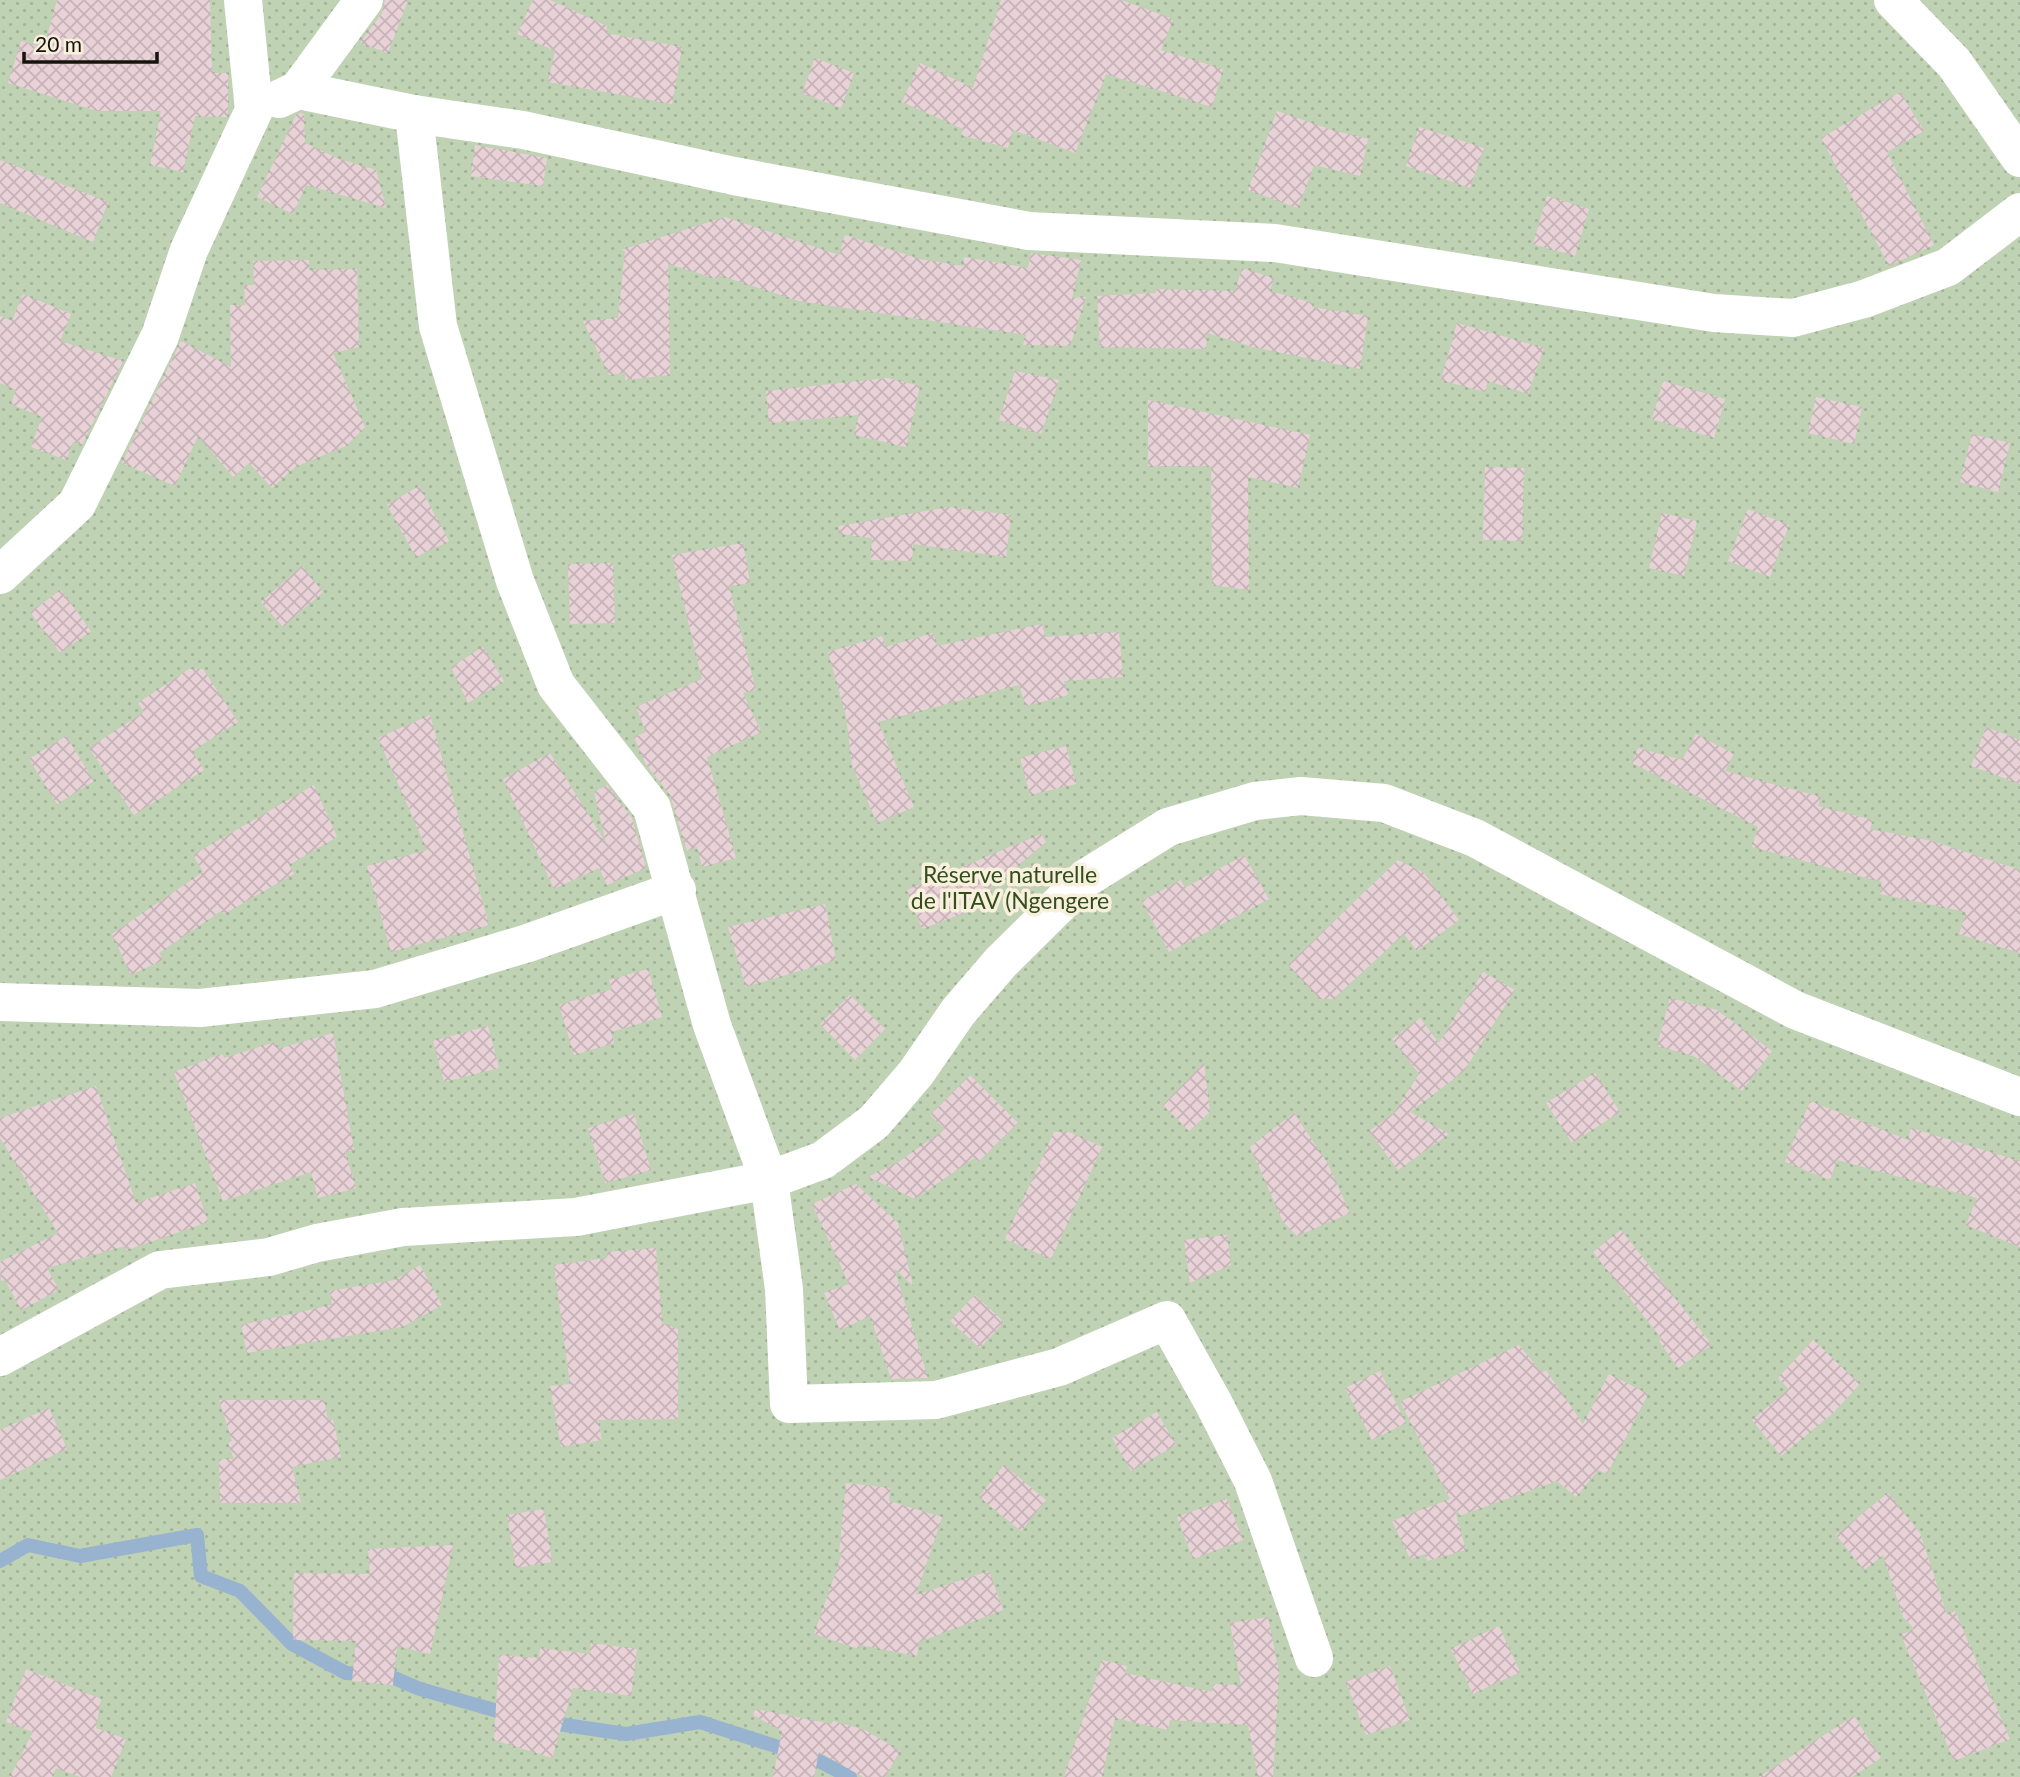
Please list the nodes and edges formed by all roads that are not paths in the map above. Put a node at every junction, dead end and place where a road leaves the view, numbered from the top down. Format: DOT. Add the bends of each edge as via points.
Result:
graph roads {
  1 [pos="243,0"];
  2 [pos="364,0"];
  3 [pos="1894,0"];
  4 [pos="298,90"];
  5 [pos="254,110"];
  6 [pos="414,114"];
  7 [pos="2020,158"];
  8 [pos="2020,212"];
  9 [pos="0,575"];
  10 [pos="677,890"];
  11 [pos="0,1002"];
  12 [pos="2020,1097"];
  13 [pos="769,1180"];
  14 [pos="0,1357"];
  15 [pos="1314,1658"];
  1 -- 5 [label="street"];
  2 -- 4 [label="street"];
  3 -- 7 [label="street" via="1954,63"];
  4 -- 5 [label="street"];
  4 -- 6 [label="street"];
  5 -- 9 [label="street" via="189,250 160,336 77,504"];
  6 -- 8 [label="street" via="523,130 734,176 1029,231 1275,243 1727,314 1793,318 1864,299 1948,267"];
  6 -- 10 [label="street" via="438,326 515,580 556,685 652,808"];
  10 -- 11 [label="street" via="528,943 375,989 200,1008"];
  10 -- 13 [label="street" via="712,1025"];
  12 -- 13 [label="street" via="1795,1010 1436,820 1384,803 1301,796 1255,801 1168,827 1086,878 957,1012 916,1073 874,1122 823,1160"];
  13 -- 14 [label="street" via="576,1217 402,1227 269,1257 160,1270"];
  13 -- 15 [label="street" via="784,1289 789,1404 936,1400 1059,1367 1167,1320 1253,1481"];
}
